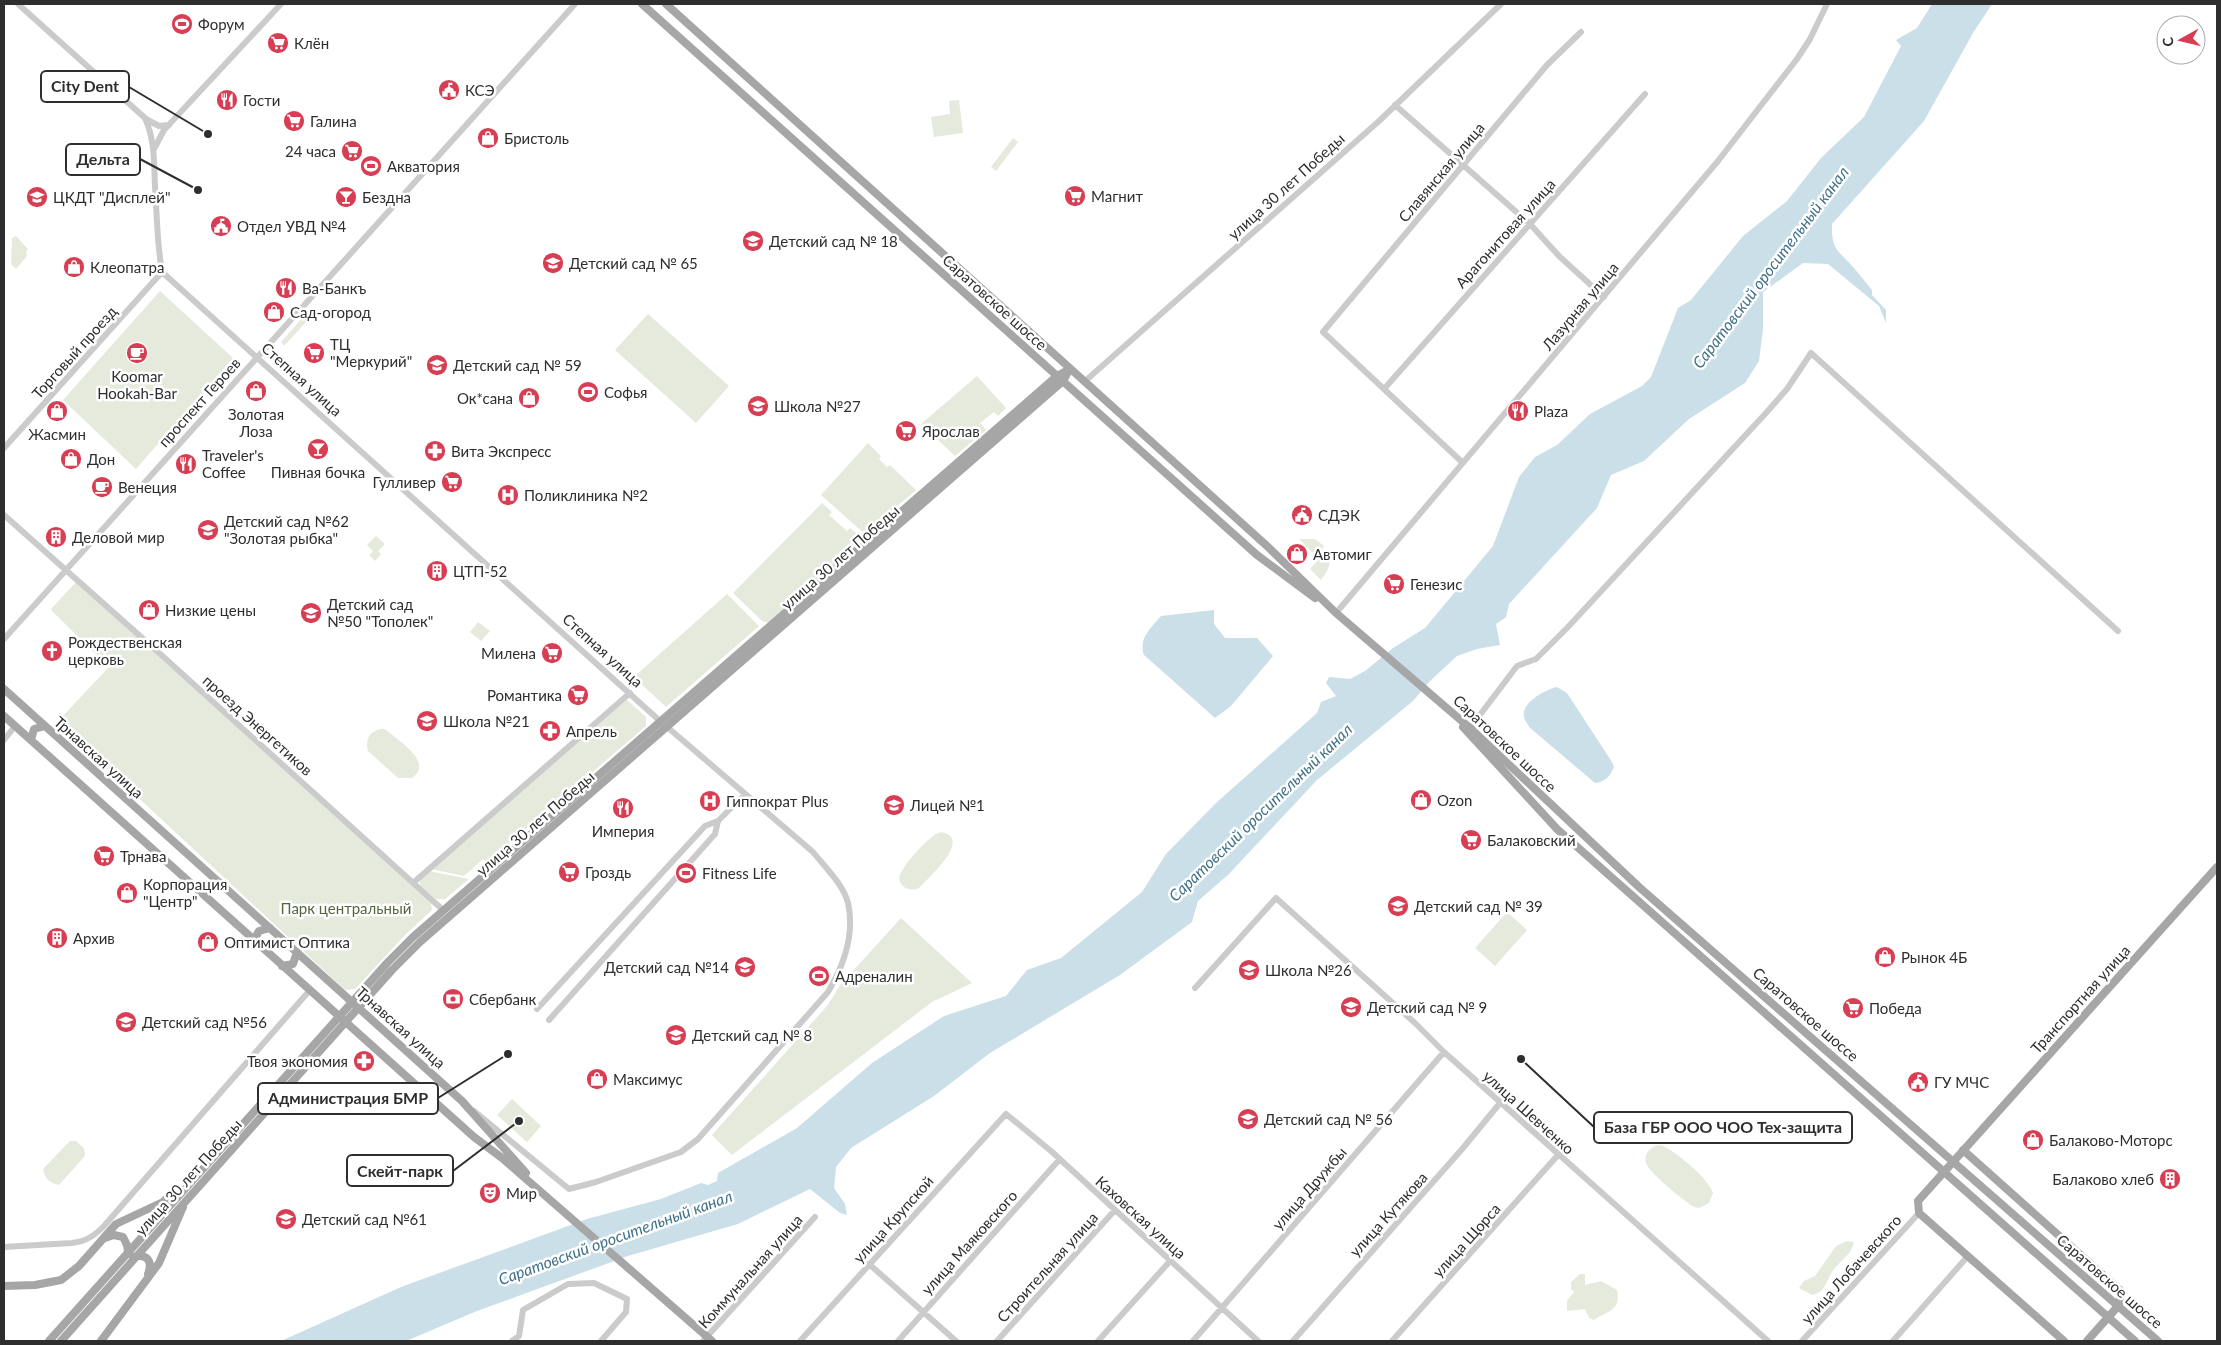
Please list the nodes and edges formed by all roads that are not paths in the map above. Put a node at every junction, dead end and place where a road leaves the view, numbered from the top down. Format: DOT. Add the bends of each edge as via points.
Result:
graph roads {
  1 [pos="18,4"];
  2 [pos="281,4"];
  3 [pos="575,4"];
  4 [pos="642,4"];
  5 [pos="665,4"];
  6 [pos="1501,4"];
  7 [pos="1827,4"];
  8 [pos="654,15"];
  9 [pos="1581,32"];
  10 [pos="1645,94"];
  11 [pos="1396,105"];
  12 [pos="145,118"];
  13 [pos="171,124"];
  14 [pos="154,151"];
  15 [pos="1464,164"];
  16 [pos="1530,224"];
  17 [pos="912,226"];
  18 [pos="903,237"];
  19 [pos="162,272"];
  20 [pos="1604,297"];
  21 [pos="256,357"];
  22 [pos="1070,369"];
  23 [pos="1060,378"];
  24 [pos="1084,382"];
  25 [pos="1384,389"];
  26 [pos="4,448"];
  27 [pos="1462,463"];
  28 [pos="4,515"];
  29 [pos="65,570"];
  30 [pos="1298,581"];
  31 [pos="1336,613"];
  32 [pos="2118,632"];
  33 [pos="4,639"];
  34 [pos="4,689"];
  35 [pos="630,693"];
  36 [pos="1439,702"];
  37 [pos="4,716"];
  38 [pos="663,723"];
  39 [pos="15,726"];
  40 [pos="45,726"];
  41 [pos="1470,728"];
  42 [pos="4,740"];
  43 [pos="31,740"];
  44 [pos="745,794"];
  45 [pos="1540,794"];
  46 [pos="1528,798"];
  47 [pos="718,822"];
  48 [pos="2217,867"];
  49 [pos="413,883"];
  50 [pos="446,914"];
  51 [pos="270,928"];
  52 [pos="254,940"];
  53 [pos="296,952"];
  54 [pos="282,966"];
  55 [pos="1195,988"];
  56 [pos="310,990"];
  57 [pos="356,1005"];
  58 [pos="537,1009"];
  59 [pos="343,1019"];
  60 [pos="549,1020"];
  61 [pos="1444,1052"];
  62 [pos="462,1101"];
  63 [pos="1500,1102"];
  64 [pos="1006,1114"];
  65 [pos="485,1126"];
  66 [pos="474,1138"];
  67 [pos="516,1144"];
  68 [pos="1963,1150"];
  69 [pos="507,1153"];
  70 [pos="1558,1155"];
  71 [pos="1058,1160"];
  72 [pos="209,1161"];
  73 [pos="1953,1161"];
  74 [pos="1944,1172"];
  75 [pos="191,1196"];
  76 [pos="555,1204"];
  77 [pos="1115,1210"];
  78 [pos="1919,1212"];
  79 [pos="815,1217"];
  80 [pos="103,1239"];
  81 [pos="4,1247"];
  82 [pos="131,1254"];
  83 [pos="1968,1256"];
  84 [pos="1171,1260"];
  85 [pos="869,1264"];
  86 [pos="147,1278"];
  87 [pos="4,1286"];
  88 [pos="2119,1305"];
  89 [pos="1222,1309"];
  90 [pos="922,1312"];
  91 [pos="2108,1317"];
  92 [pos="707,1340"];
  93 [pos="49,1341"];
  94 [pos="60,1341"];
  95 [pos="102,1341"];
  96 [pos="512,1341"];
  97 [pos="601,1341"];
  98 [pos="800,1341"];
  99 [pos="898,1341"];
  100 [pos="956,1341"];
  101 [pos="997,1341"];
  102 [pos="1098,1341"];
  103 [pos="1193,1341"];
  104 [pos="1258,1341"];
  105 [pos="1293,1341"];
  106 [pos="1392,1341"];
  107 [pos="1768,1341"];
  108 [pos="1802,1341"];
  109 [pos="1893,1341"];
  110 [pos="2064,1341"];
  111 [pos="2087,1341"];
  112 [pos="2135,1341"];
  113 [pos="2158,1341"];
  1 -- 12 [label="street"];
  2 -- 13 [label="street"];
  3 -- 21 [label="street, проспект Героев"];
  4 -- 8 [label="main road, Саратовское шоссе"];
  5 -- 8 [label="main road"];
  5 -- 17 [label="main road, Саратовское шоссе"];
  6 -- 11 [label="street, улица 30 лет Победы"];
  7 -- 20 [label="street, Лазурная улица" via="1798,59"];
  8 -- 18 [label="main road, Саратовское шоссе"];
  9 -- 15 [label="street, Славянская улица" via="1547,65"];
  10 -- 16 [label="street, Арагонитовая улица"];
  11 -- 15 [label="street"];
  11 -- 24 [label="street, улица 30 лет Победы"];
  12 -- 13 [label="street" via="159,126"];
  12 -- 14 [label="street"];
  13 -- 14 [label="street" via="160,136"];
  14 -- 19 [label="street"];
  15 -- 16 [label="street"];
  15 -- 25 [label="street, Славянская улица" via="1323,332"];
  16 -- 20 [label="street"];
  16 -- 25 [label="street, Арагонитовая улица"];
  17 -- 18 [label="main road"];
  17 -- 22 [label="main road, Саратовское шоссе"];
  18 -- 23 [label="main road, Саратовское шоссе"];
  19 -- 21 [label="street, Степная улица"];
  19 -- 26 [label="street, Торговый проезд"];
  20 -- 27 [label="street, Лазурная улица"];
  21 -- 29 [label="street, проспект Героев"];
  21 -- 35 [label="street, Степная улица"];
  22 -- 23 [label="main road, улица 30 лет Победы"];
  22 -- 24 [label="main road, Саратовское шоссе"];
  23 -- 30 [label="main road, Саратовское шоссе" via="1257,555"];
  23 -- 38 [label="main road, улица 30 лет Победы"];
  24 -- 30 [label="main road, Саратовское шоссе"];
  25 -- 27 [label="street"];
  27 -- 31 [label="street, Лазурная улица"];
  28 -- 29 [label="street, проезд Энергетиков"];
  29 -- 33 [label="street, проспект Героев"];
  29 -- 49 [label="street, проезд Энергетиков"];
  30 -- 31 [label="main road, Саратовское шоссе"];
  31 -- 36 [label="main road, Саратовское шоссе"];
  32 -- 41 [label="street" via="1811,353 1766,414 1568,628 1536,659 1517,666"];
  34 -- 40 [label="main road, Трнавская улица"];
  35 -- 38 [label="street, Степная улица"];
  35 -- 49 [label="street"];
  36 -- 41 [label="main road, Саратовское шоссе"];
  36 -- 46 [label="main road, Саратовское шоссе"];
  37 -- 39 [label="main road"];
  38 -- 44 [label="street, Степная улица"];
  38 -- 50 [label="main road, улица 30 лет Победы"];
  39 -- 42 [label="street"];
  39 -- 43 [label="main road"];
  40 -- 43 [label="main road" via="34,729"];
  40 -- 51 [label="main road, Трнавская улица"];
  41 -- 45 [label="main road, Саратовское шоссе"];
  43 -- 52 [label="main road"];
  44 -- 47 [label="street"];
  44 -- 67 [label="street, Степная улица" via="813,852 834,876 848,902 847,949 828,992 698,1139 681,1152 569,1189"];
  45 -- 46 [label="main road" via="1532,791"];
  45 -- 73 [label="main road, Саратовское шоссе" via="1641,889"];
  46 -- 74 [label="main road, Саратовское шоссе" via="1557,829"];
  47 -- 58 [label="street" via="705,826"];
  47 -- 60 [label="street" via="715,834"];
  48 -- 68 [label="main road, Транспортная улица"];
  49 -- 50 [label="street, проезд Энергетиков"];
  50 -- 57 [label="main road, улица 30 лет Победы"];
  51 -- 52 [label="main road" via="259,931"];
  51 -- 53 [label="main road, Трнавская улица"];
  52 -- 54 [label="main road"];
  53 -- 54 [label="main road" via="293,964"];
  53 -- 57 [label="main road, Трнавская улица"];
  54 -- 56 [label="main road"];
  55 -- 61 [label="street, улица Шевченко" via="1276,898"];
  56 -- 59 [label="main road"];
  56 -- 81 [label="street" via="93,1236 82,1242"];
  57 -- 59 [label="main road, улица 30 лет Победы"];
  57 -- 62 [label="main road, Трнавская улица"];
  59 -- 66 [label="main road"];
  59 -- 72 [label="main road"];
  59 -- 75 [label="main road, улица 30 лет Победы"];
  61 -- 63 [label="street, улица Шевченко"];
  61 -- 89 [label="street, улица Дружбы"];
  62 -- 65 [label="main road, Трнавская улица"];
  62 -- 67 [label="street"];
  63 -- 70 [label="street, улица Шевченко"];
  63 -- 105 [label="street, улица Кутякова"];
  64 -- 71 [label="street, Каховская улица"];
  64 -- 85 [label="street, улица Крупской"];
  65 -- 66 [label="main road"];
  65 -- 69 [label="main road, Трнавская улица"];
  66 -- 76 [label="main road"];
  67 -- 69 [label="street" via="508,1145"];
  68 -- 73 [label="main road, Транспортная улица"];
  68 -- 88 [label="main road" via="2121,1291"];
  69 -- 76 [label="main road, Трнавская улица"];
  70 -- 106 [label="street, улица Щорса"];
  70 -- 107 [label="street, улица Шевченко"];
  71 -- 77 [label="street, Каховская улица"];
  71 -- 90 [label="street, улица Маяковского"];
  72 -- 80 [label="main road" via="163,1202 125,1218"];
  72 -- 82 [label="main road"];
  73 -- 74 [label="main road, Транспортная улица"];
  73 -- 88 [label="main road, Саратовское шоссе"];
  74 -- 78 [label="main road, Транспортная улица" via="1921,1196"];
  74 -- 91 [label="main road, Саратовское шоссе"];
  75 -- 82 [label="main road, улица 30 лет Победы"];
  75 -- 86 [label="main road" via="182,1209 166,1250"];
  76 -- 92 [label="main road"];
  77 -- 84 [label="street, Каховская улица"];
  77 -- 101 [label="street, Строительная улица"];
  78 -- 83 [label="main road"];
  78 -- 108 [label="street, улица Лобачевского"];
  79 -- 92 [label="street, Коммунальная улица"];
  80 -- 82 [label="main road" via="119,1235 126,1240"];
  80 -- 87 [label="main road" via="79,1266 61,1280"];
  82 -- 86 [label="main road" via="144,1255 149,1260"];
  82 -- 93 [label="main road"];
  82 -- 94 [label="main road, улица 30 лет Победы"];
  83 -- 109 [label="street"];
  83 -- 110 [label="main road"];
  84 -- 89 [label="street, Каховская улица"];
  84 -- 102 [label="street"];
  85 -- 90 [label="street"];
  85 -- 98 [label="street, улица Крупской"];
  86 -- 95 [label="main road"];
  88 -- 91 [label="main road"];
  88 -- 113 [label="main road, Саратовское шоссе"];
  89 -- 103 [label="street, улица Дружбы"];
  89 -- 104 [label="street, Каховская улица"];
  90 -- 99 [label="street, улица Маяковского"];
  90 -- 100 [label="street"];
  91 -- 111 [label="main road"];
  91 -- 112 [label="main road, Саратовское шоссе"];
  96 -- 97 [label="street" via="519,1336 523,1310 568,1284 594,1283 627,1299 626,1312"];
}
